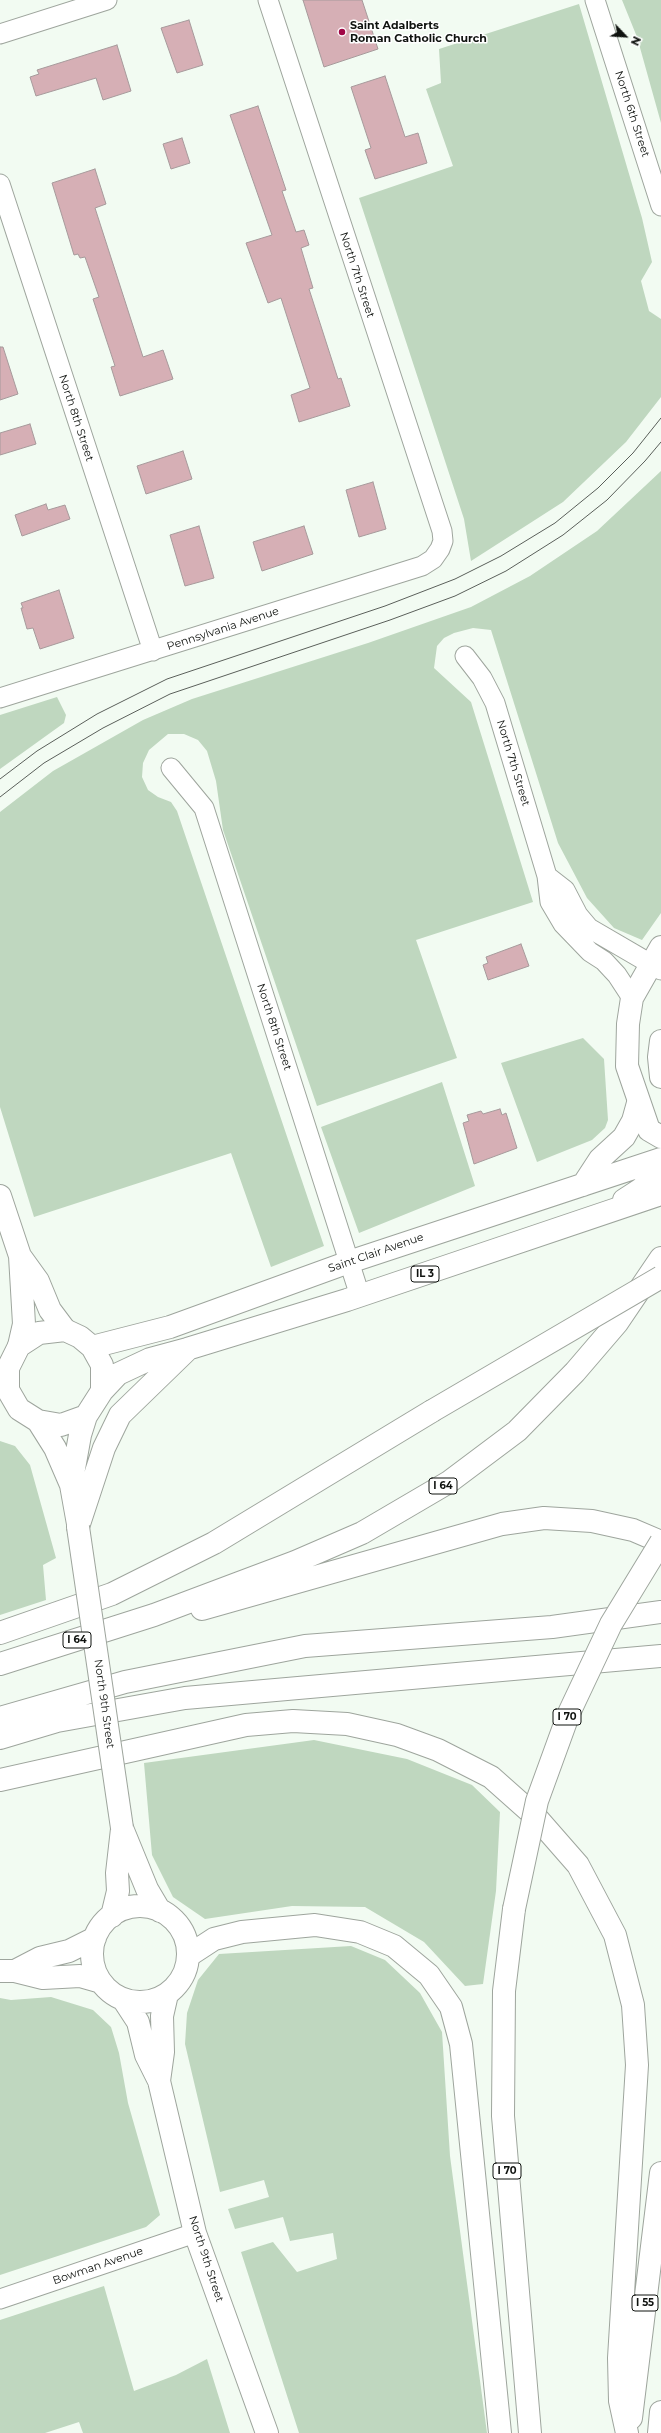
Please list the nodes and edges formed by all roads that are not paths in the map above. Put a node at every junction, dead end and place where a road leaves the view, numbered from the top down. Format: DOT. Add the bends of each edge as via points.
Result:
graph roads {
  1 [pos="107,0"];
  2 [pos="268,0"];
  3 [pos="595,0"];
  4 [pos="0,34"];
  5 [pos="0,184"];
  6 [pos="661,206"];
  7 [pos="440,549"];
  8 [pos="153,651"];
  9 [pos="466,656"];
  10 [pos="0,698"];
  11 [pos="171,768"];
  12 [pos="547,876"];
  13 [pos="658,960"];
  14 [pos="632,998"];
  15 [pos="661,1041"];
  16 [pos="661,1077"];
  17 [pos="638,1103"];
  18 [pos="661,1137"];
  19 [pos="661,1159"];
  20 [pos="661,1168"];
  21 [pos="583,1185"];
  22 [pos="661,1194"];
  23 [pos="0,1196"];
  24 [pos="610,1210"];
  25 [pos="20,1256"];
  26 [pos="661,1258"];
  27 [pos="349,1262"];
  28 [pos="661,1277"];
  29 [pos="360,1296"];
  30 [pos="64,1330"];
  31 [pos="19,1346"];
  32 [pos="92,1346"];
  33 [pos="188,1349"];
  34 [pos="4,1372"];
  35 [pos="102,1391"];
  36 [pos="9,1409"];
  37 [pos="86,1416"];
  38 [pos="38,1422"];
  39 [pos="71,1485"];
  40 [pos="78,1527"];
  41 [pos="661,1542"];
  42 [pos="661,1612"];
  43 [pos="154,1616"];
  44 [pos="0,1633"];
  45 [pos="661,1656"];
  46 [pos="0,1664"];
  47 [pos="0,1718"];
  48 [pos="0,1738"];
  49 [pos="0,1780"];
  50 [pos="122,1828"];
  51 [pos="160,1911"];
  52 [pos="112,1916"];
  53 [pos="95,1938"];
  54 [pos="188,1956"];
  55 [pos="8,1971"];
  56 [pos="101,1982"];
  57 [pos="167,1994"];
  58 [pos="123,1999"];
  59 [pos="159,2081"];
  60 [pos="661,2173"];
  61 [pos="195,2233"];
  62 [pos="0,2299"];
  63 [pos="661,2412"];
  64 [pos="267,2433"];
  65 [pos="500,2433"];
  66 [pos="530,2433"];
  67 [pos="628,2433"];
  68 [pos="659,2433"];
  1 -- 4 [label="street"];
  2 -- 7 [label="street, North 7th Street" via="442,531 443,541"];
  3 -- 6 [label="street, North 6th Street"];
  5 -- 8 [label="street, North 8th Street"];
  7 -- 8 [label="street, Pennsylvania Avenue" via="433,559 422,566"];
  8 -- 10 [label="street, Pennsylvania Avenue"];
  9 -- 12 [label="street, North 7th Street" via="482,678 495,703"];
  11 -- 27 [label="street, North 8th Street" via="204,808"];
  12 -- 13 [label="street" via="565,890 578,915 589,928"];
  12 -- 14 [label="street, North 7th Street" via="550,902 563,924 617,975"];
  13 -- 14 [label="main road"];
  14 -- 17 [label="main road" via="628,1024 627,1066"];
  15 -- 16 [label="main road" via="658,1056"];
  17 -- 18 [label="main road" via="649,1130"];
  17 -- 21 [label="main road" via="633,1121 624,1137 600,1159"];
  19 -- 21 [label="main road, Saint Clair Avenue"];
  20 -- 24 [label="main road" via="641,1189"];
  21 -- 27 [label="main road, Saint Clair Avenue"];
  22 -- 24 [label="main road, IL 3"];
  23 -- 25 [label="main road"];
  24 -- 29 [label="main road, IL 3"];
  25 -- 30 [label="main road" via="38,1281 50,1310"];
  25 -- 31 [label="main road" via="24,1324"];
  26 -- 43 [label="main road, I 64" via="617,1323 575,1372 517,1431 449,1482 362,1533 295,1562"];
  27 -- 29 [label="street, North 8th Street"];
  27 -- 32 [label="main road, Saint Clair Avenue" via="170,1327"];
  28 -- 44 [label="main road, bridge" via="214,1543 112,1594"];
  29 -- 33 [label="main road, IL 3"];
  30 -- 31 [label="main road" via="39,1333"];
  30 -- 32 [label="main road"];
  31 -- 34 [label="main road"];
  32 -- 35 [label="main road" via="102,1365"];
  33 -- 35 [label="main road, IL 3" via="150,1358 118,1374"];
  33 -- 40 [label="main road" via="120,1415 104,1448"];
  34 -- 36 [label="main road"];
  35 -- 37 [label="main road"];
  36 -- 38 [label="main road"];
  37 -- 38 [label="main road" via="61,1426"];
  37 -- 39 [label="main road, North 9th Street"];
  38 -- 39 [label="main road, North 9th Street" via="54,1448"];
  39 -- 40 [label="main road, North 9th Street"];
  40 -- 50 [label="main road, North 9th Street, bridge"];
  41 -- 43 [label="main road" via="633,1530 592,1520 544,1518 502,1524 206,1609"];
  41 -- 66 [label="main road, I 70, bridge" via="611,1624 569,1714 537,1801 514,1909 504,1991 503,2116"];
  42 -- 47 [label="main road" via="552,1627 305,1646 125,1682"];
  43 -- 46 [label="main road, I 64"];
  45 -- 48 [label="main road" via="185,1698 57,1721"];
  49 -- 67 [label="main road" via="246,1725 293,1721 347,1724 397,1735 438,1750 491,1777 536,1817 578,1865 615,1935 633,2005 637,2065 618,2358 620,2401"];
  50 -- 51 [label="main road, North 9th Street" via="147,1889"];
  50 -- 52 [label="main road, North 9th Street" via="118,1891"];
  51 -- 52 [label="main road" via="138,1906 122,1910"];
  51 -- 54 [label="main road" via="181,1929"];
  52 -- 53 [label="main road"];
  53 -- 55 [label="main road" via="69,1951 40,1958"];
  53 -- 56 [label="main road" via="93,1961"];
  54 -- 57 [label="main road" via="182,1978"];
  54 -- 65 [label="main road" via="214,1939 242,1932 315,1925 360,1932 394,1946 429,1976 450,2007 461,2044"];
  55 -- 56 [label="main road" via="43,1978 80,1976"];
  56 -- 58 [label="main road" via="113,1994"];
  57 -- 58 [label="main road" via="145,2002"];
  57 -- 59 [label="main road, North 9th Street" via="162,2016 163,2052"];
  58 -- 59 [label="main road, North 9th Street" via="138,2022 146,2055"];
  59 -- 61 [label="main road, North 9th Street"];
  60 -- 67 [label="main road, I 55"];
  61 -- 62 [label="street, Bowman Avenue"];
  61 -- 64 [label="main road, North 9th Street"];
  63 -- 68 [label="main road"];
}
